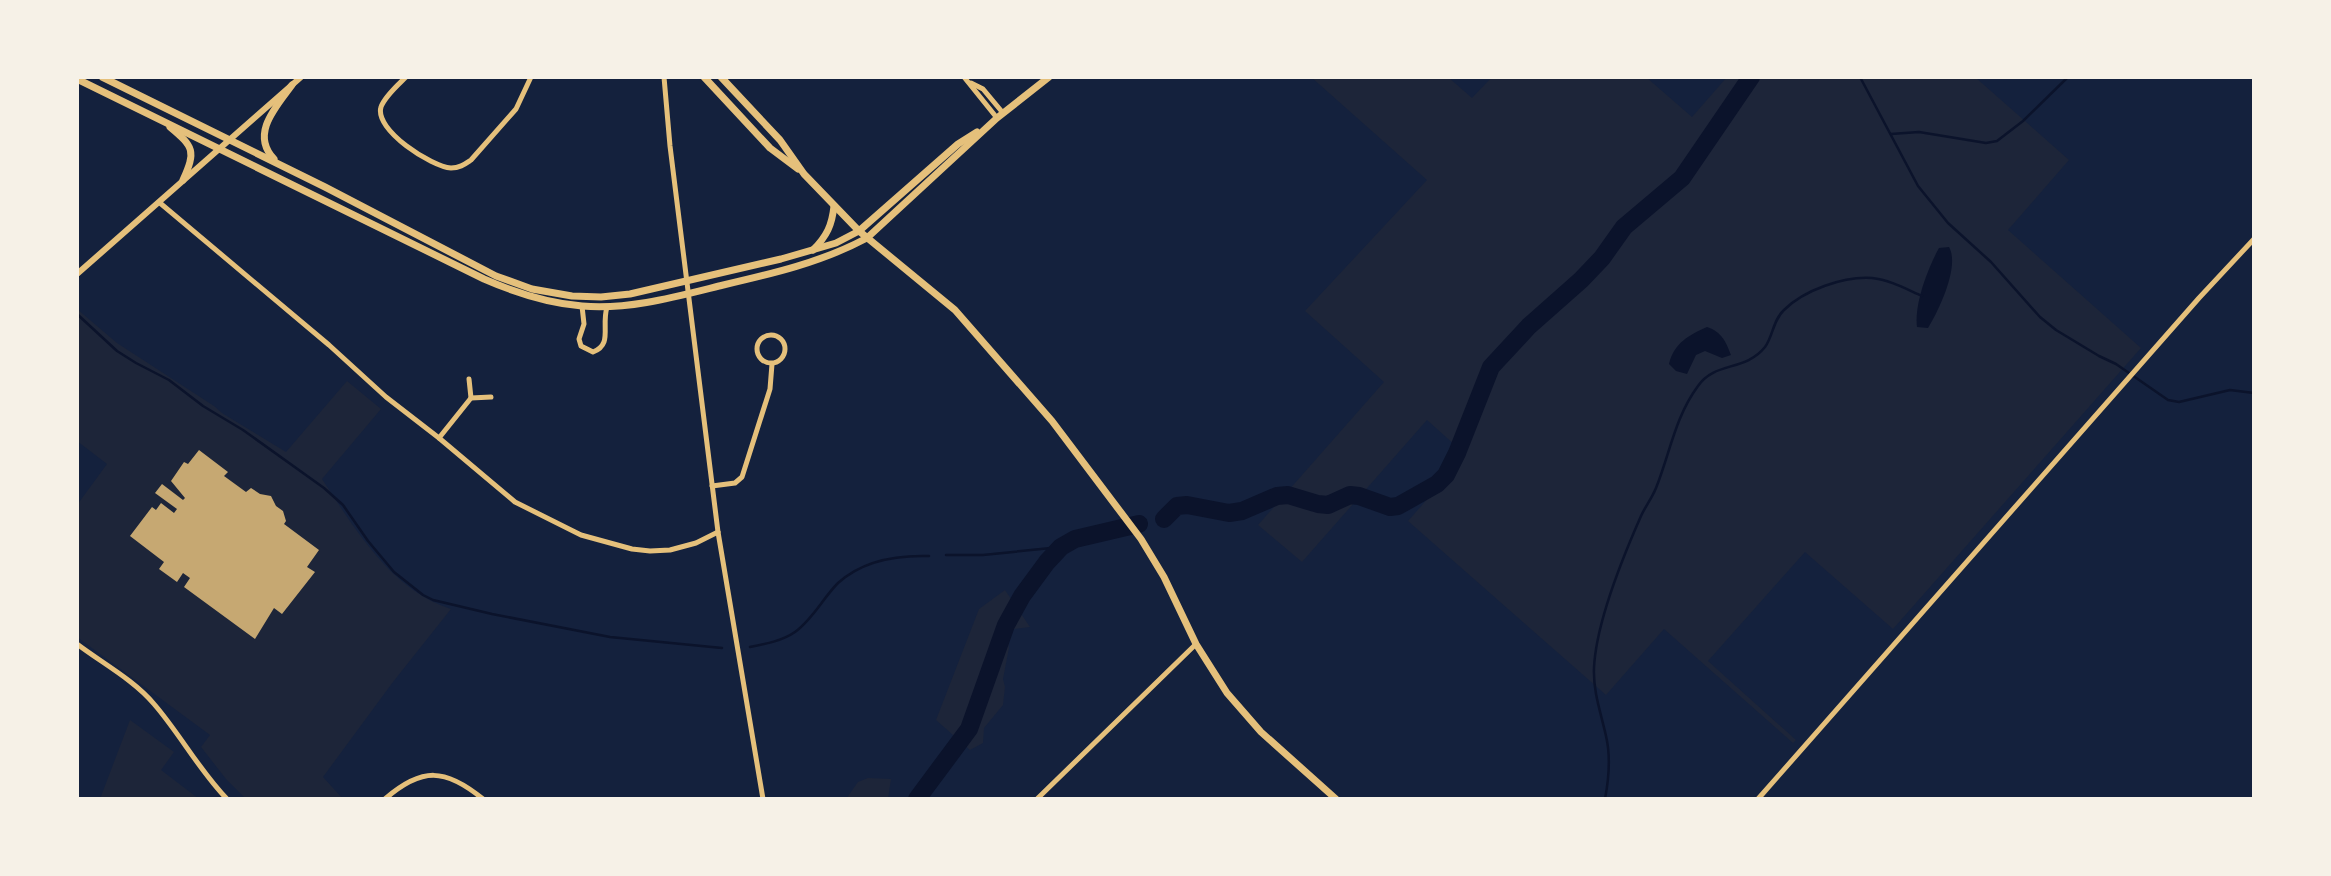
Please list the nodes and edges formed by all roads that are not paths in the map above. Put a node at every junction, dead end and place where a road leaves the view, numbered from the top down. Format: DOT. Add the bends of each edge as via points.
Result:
graph roads {
  1 [pos="102,77"];
  2 [pos="301,77"];
  3 [pos="405,77"];
  4 [pos="531,77"];
  5 [pos="664,77"];
  6 [pos="704,77"];
  7 [pos="722,77"];
  8 [pos="1049,77"];
  9 [pos="77,79"];
  10 [pos="966,79"];
  11 [pos="292,85"];
  12 [pos="1000,115"];
  13 [pos="162,120"];
  14 [pos="990,124"];
  15 [pos="231,140"];
  16 [pos="221,149"];
  17 [pos="279,164"];
  18 [pos="804,174"];
  19 [pos="183,180"];
  20 [pos="160,203"];
  21 [pos="834,205"];
  22 [pos="859,231"];
  23 [pos="867,238"];
  24 [pos="2254,239"];
  25 [pos="813,251"];
  26 [pos="77,274"];
  27 [pos="687,282"];
  28 [pos="689,294"];
  29 [pos="582,306"];
  30 [pos="607,307"];
  31 [pos="772,363"];
  32 [pos="469,379"];
  33 [pos="491,397"];
  34 [pos="471,398"];
  35 [pos="439,438"];
  36 [pos="712,486"];
  37 [pos="718,533"];
  38 [pos="77,644"];
  39 [pos="1196,644"];
  40 [pos="227,799"];
  41 [pos="385,799"];
  42 [pos="484,799"];
  43 [pos="763,799"];
  44 [pos="1037,799"];
  45 [pos="1336,799"];
  46 [pos="1758,799"];
  1 -- 15 [label="main road"];
  2 -- 11 [label="street"];
  3 -- 4 [label="street" via="381,107 385,125 400,142 452,168 471,160 507,119"];
  5 -- 27 [label="street"];
  6 -- 18 [label="main road" via="770,148"];
  7 -- 18 [label="main road" via="780,140"];
  8 -- 12 [label="main road"];
  9 -- 13 [label="main road"];
  10 -- 12 [label="street" via="982,89"];
  11 -- 15 [label="street"];
  11 -- 17 [label="main road" via="269,117 263,136 269,154"];
  12 -- 14 [label="main road"];
  13 -- 16 [label="main road"];
  13 -- 19 [label="main road" via="192,151"];
  14 -- 22 [label="main road" via="958,144"];
  14 -- 23 [label="main road"];
  15 -- 16 [label="street"];
  15 -- 17 [label="main road"];
  16 -- 19 [label="street"];
  16 -- 29 [label="main road" via="484,279 517,293"];
  17 -- 27 [label="main road" via="496,276 532,289 601,297"];
  18 -- 21 [label="main road"];
  19 -- 20 [label="street"];
  20 -- 26 [label="street"];
  20 -- 35 [label="street"];
  21 -- 22 [label="main road"];
  21 -- 25 [label="main road" via="826,237"];
  22 -- 23 [label="main road"];
  22 -- 25 [label="main road"];
  23 -- 28 [label="main road" via="822,259"];
  23 -- 39 [label="main road" via="955,310 1074,448 1141,538"];
  24 -- 46 [label="street"];
  25 -- 27 [label="main road"];
  27 -- 28 [label="street"];
  28 -- 30 [label="main road"];
  28 -- 36 [label="street"];
  29 -- 30 [label="main road"];
  29 -- 30 [label="street" via="584,324 579,339 581,346 593,352 604,345"];
  31 -- 31 [label="street" via="783,358 786,347 780,337 768,335 757,348 761,359"];
  31 -- 36 [label="street" via="769,390 742,477 736,483"];
  32 -- 34 [label="street"];
  33 -- 34 [label="street"];
  34 -- 35 [label="street"];
  35 -- 37 [label="street" via="515,502 596,541 670,550"];
  36 -- 37 [label="street"];
  37 -- 43 [label="street"];
  38 -- 40 [label="street" via="155,705"];
  39 -- 44 [label="street"];
  39 -- 45 [label="main road" via="1227,693 1261,732"];
  41 -- 42 [label="street" via="410,779 424,775 459,783"];
}
